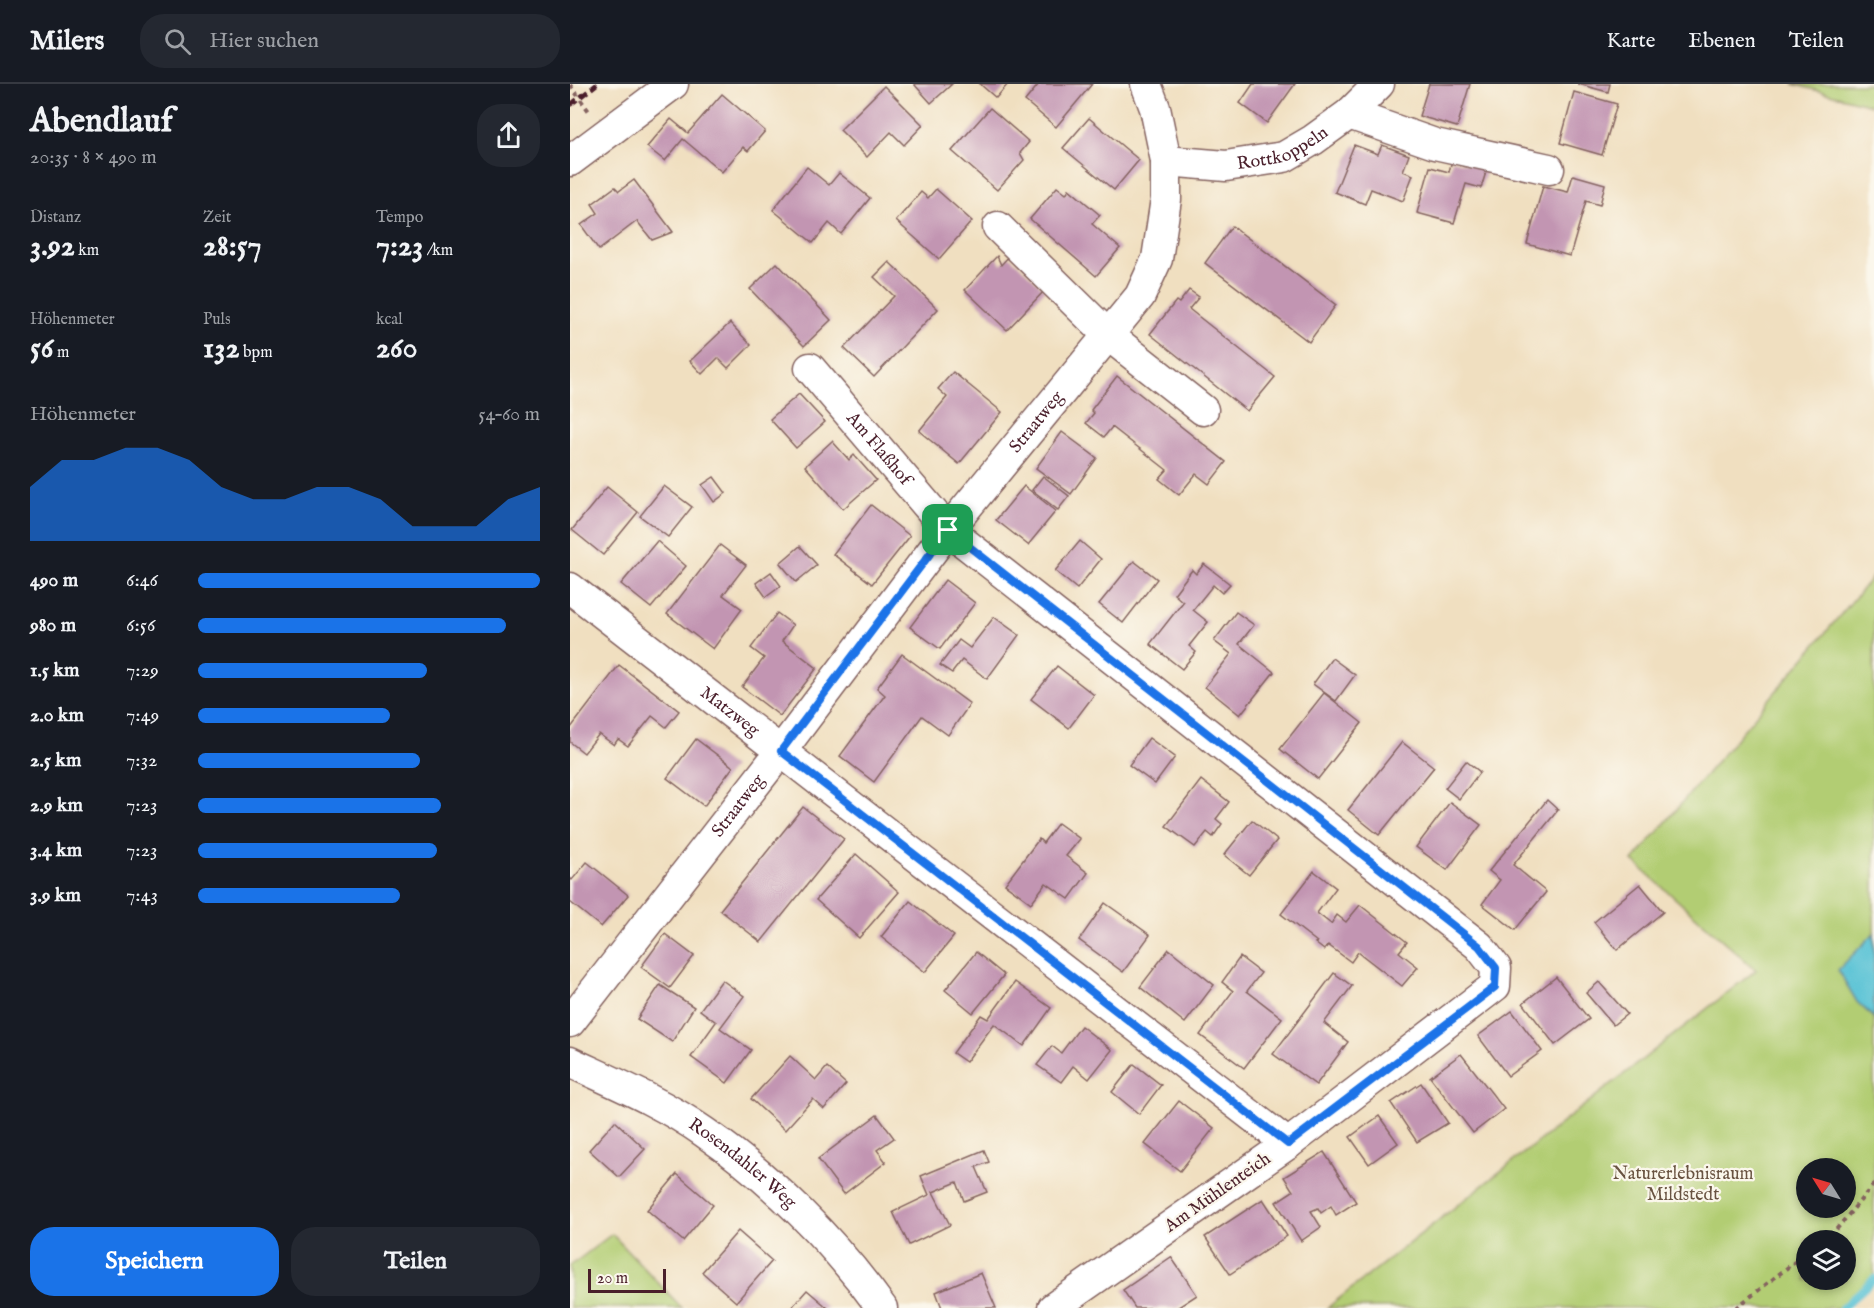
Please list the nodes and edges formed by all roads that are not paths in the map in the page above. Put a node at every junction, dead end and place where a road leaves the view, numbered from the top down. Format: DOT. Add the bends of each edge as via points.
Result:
graph roads {
  1 [pos="673,84"];
  2 [pos="1146,84"];
  3 [pos="1379,84"];
  4 [pos="1349,114"];
  5 [pos="570,161"];
  6 [pos="1166,161"];
  7 [pos="1549,169"];
  8 [pos="998,227"];
  9 [pos="1108,335"];
  10 [pos="810,368"];
  11 [pos="1203,410"];
  12 [pos="948,530"];
  13 [pos="570,588"];
  14 [pos="781,751"];
  15 [pos="1495,987"];
  16 [pos="571,1019"];
  17 [pos="570,1062"];
  18 [pos="1288,1144"];
  19 [pos="882,1308"];
  20 [pos="1053,1308"];
  1 -- 5 [label="street"];
  2 -- 6 [label="street, Straatweg"];
  3 -- 4 [label="street, Rottkoppeln"];
  4 -- 6 [label="street, Rottkoppeln" via="1284,157 1226,166"];
  4 -- 7 [label="street" via="1435,144"];
  6 -- 9 [label="street, Straatweg" via="1166,199 1157,259 1140,296"];
  8 -- 9 [label="street"];
  9 -- 11 [label="street"];
  9 -- 12 [label="street, Straatweg"];
  10 -- 12 [label="street, Am Flaßhof"];
  12 -- 14 [label="street, Straatweg"];
  12 -- 15 [label="street, Am Flaßhof" via="1479,946 1496,968"];
  13 -- 14 [label="street, Matzweg"];
  14 -- 16 [label="street, Straatweg"];
  14 -- 18 [label="street, Matzweg"];
  15 -- 18 [label="street, Am Mühlenteich"];
  17 -- 19 [label="street, Rosendahler Weg" via="634,1091 703,1131 781,1194 860,1277"];
  18 -- 20 [label="street, Am Mühlenteich"];
}
